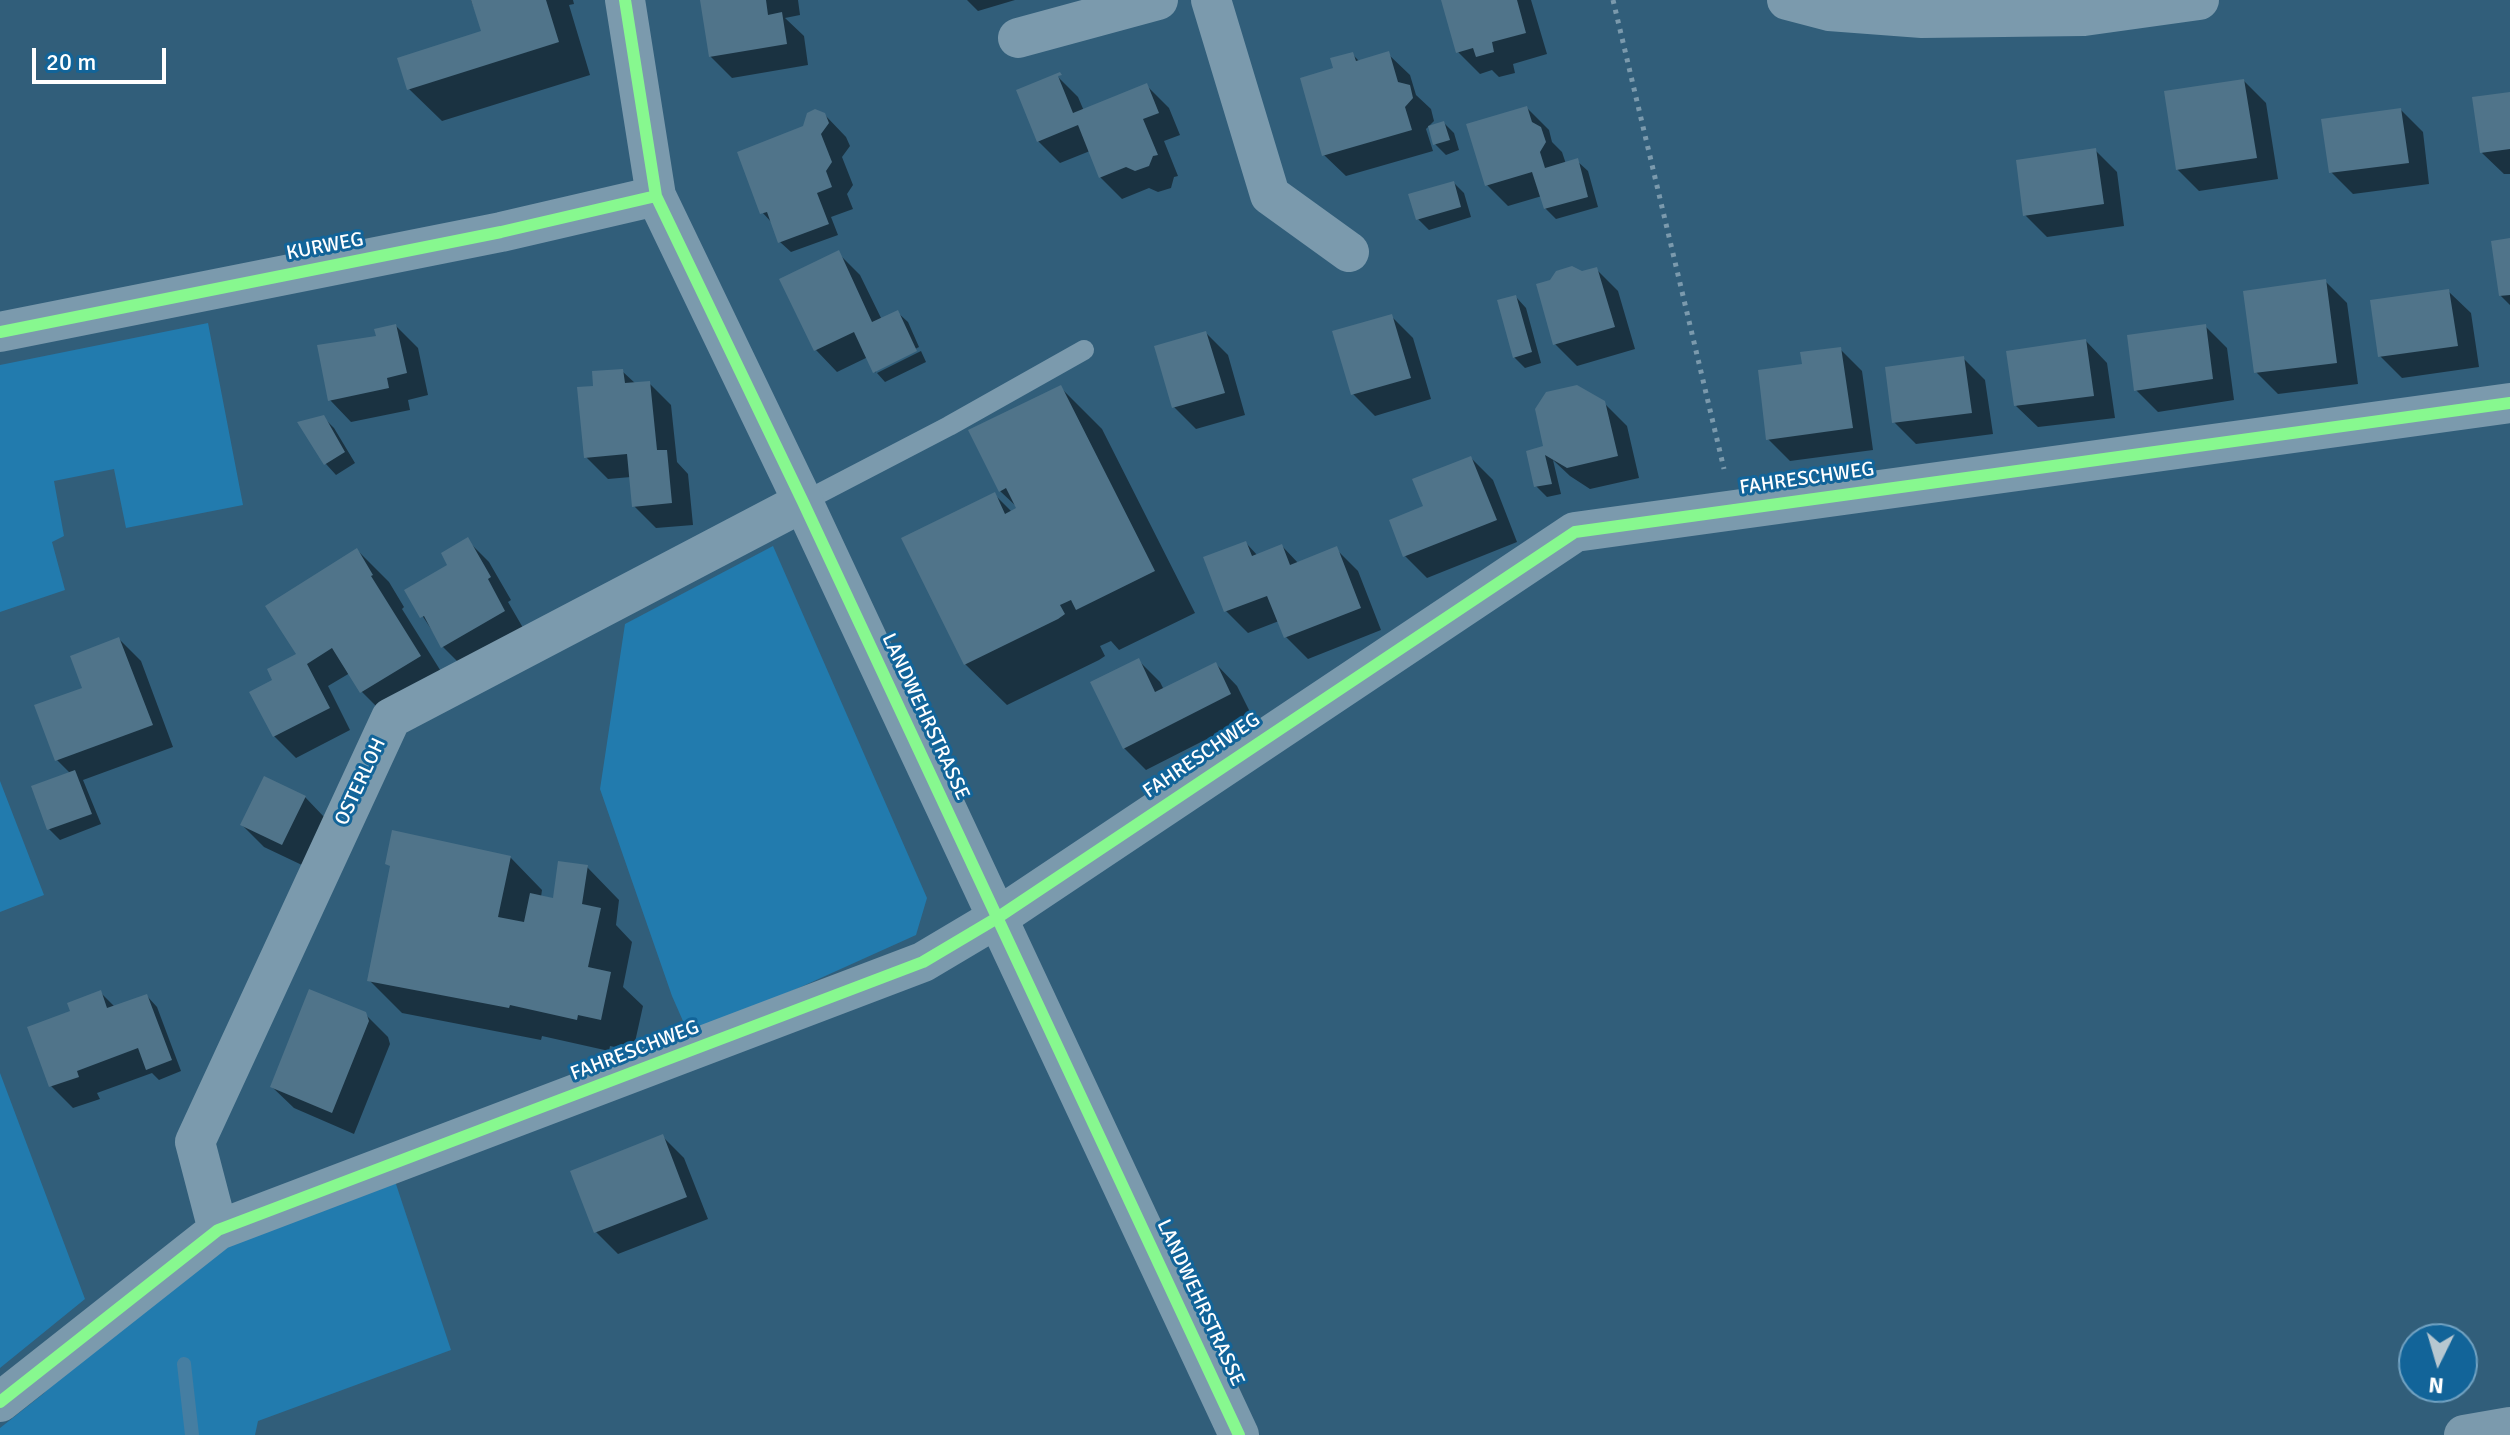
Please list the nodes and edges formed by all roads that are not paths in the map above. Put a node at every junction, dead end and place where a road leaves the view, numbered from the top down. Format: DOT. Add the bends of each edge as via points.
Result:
graph roads {
  1 [pos="625,0"];
  2 [pos="1158,0"];
  3 [pos="1211,0"];
  4 [pos="1787,0"];
  5 [pos="2199,0"];
  6 [pos="1018,38"];
  7 [pos="656,196"];
  8 [pos="1349,252"];
  9 [pos="0,332"];
  10 [pos="1084,350"];
  11 [pos="2510,403"];
  12 [pos="803,502"];
  13 [pos="997,918"];
  14 [pos="218,1230"];
  15 [pos="0,1402"];
  16 [pos="2510,1427"];
  17 [pos="1239,1435"];
  18 [pos="2464,1435"];
  1 -- 7 [label="street, LANDWEHRSTRASSE"];
  2 -- 6 [label="street"];
  3 -- 8 [label="street" via="1270,195"];
  4 -- 5 [label="street" via="1829,11 1922,18 2084,16"];
  7 -- 9 [label="street, KURWEG"];
  7 -- 12 [label="street, LANDWEHRSTRASSE"];
  10 -- 12 [label="lane"];
  11 -- 13 [label="street, FAHRESCHWEG" via="1575,532"];
  12 -- 13 [label="street, LANDWEHRSTRASSE"];
  12 -- 14 [label="street, OSTERLOH" via="391,718 195,1142"];
  13 -- 14 [label="street, FAHRESCHWEG" via="923,962"];
  13 -- 17 [label="street, LANDWEHRSTRASSE"];
  14 -- 15 [label="street, FAHRESCHWEG"];
  16 -- 18 [label="street"];
}
